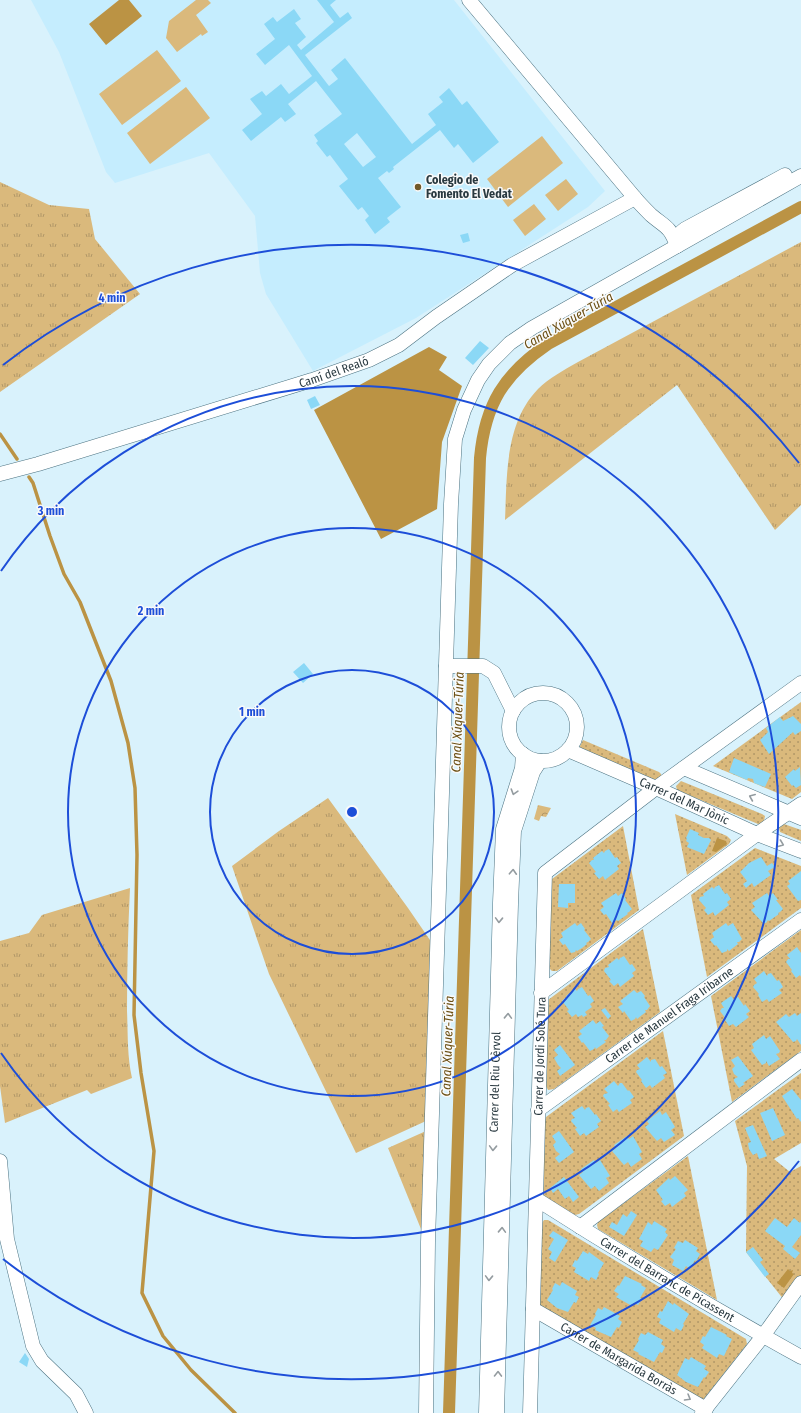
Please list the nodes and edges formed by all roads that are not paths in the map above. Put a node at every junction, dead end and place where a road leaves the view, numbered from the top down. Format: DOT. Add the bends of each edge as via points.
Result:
graph roads {
  1 [pos="469,0"];
  2 [pos="801,167"];
  3 [pos="801,176"];
  4 [pos="634,198"];
  5 [pos="667,227"];
  6 [pos="685,229"];
  7 [pos="677,246"];
  8 [pos="0,474"];
  9 [pos="451,666"];
  10 [pos="801,683"];
  11 [pos="513,711"];
  12 [pos="568,750"];
  13 [pos="524,754"];
  14 [pos="540,760"];
  15 [pos="684,768"];
  16 [pos="656,788"];
  17 [pos="801,804"];
  18 [pos="795,815"];
  19 [pos="757,834"];
  20 [pos="801,851"];
  21 [pos="801,920"];
  22 [pos="541,993"];
  23 [pos="801,1060"];
  24 [pos="538,1110"];
  25 [pos="0,1161"];
  26 [pos="536,1199"];
  27 [pos="580,1227"];
  28 [pos="801,1283"];
  29 [pos="533,1309"];
  30 [pos="763,1336"];
  31 [pos="801,1357"];
  32 [pos="704,1411"];
  33 [pos="86,1413"];
  34 [pos="426,1413"];
  35 [pos="486,1413"];
  36 [pos="497,1413"];
  37 [pos="530,1413"];
  1 -- 4 [label="street"];
  2 -- 6 [label="street"];
  3 -- 7 [label="street"];
  4 -- 5 [label="street"];
  4 -- 8 [label="street, Camí del Realó" via="512,265 436,316 399,345 369,360 312,380"];
  5 -- 6 [label="street" via="673,231"];
  5 -- 7 [label="street" via="674,236"];
  6 -- 7 [label="street" via="677,238"];
  7 -- 9 [label="street" via="532,328 510,343 489,364 478,380 464,410 455,439 451,504"];
  9 -- 11 [label="street" via="483,666 494,673"];
  9 -- 34 [label="street" via="428,1242"];
  10 -- 15 [label="street, Carrer de Jordi Solé Tura"];
  11 -- 12 [label="street" via="520,702 536,694 553,694 563,699 576,718 577,729"];
  11 -- 13 [label="street" via="510,730 514,743"];
  12 -- 14 [label="street" via="550,760"];
  12 -- 16 [label="street, Carrer del Mar Jònic"];
  13 -- 14 [label="street"];
  13 -- 35 [label="street, Carrer del Riu Cèrvol, one-way" via="503,829"];
  36 -- 14 [label="street, Carrer del Riu Cèrvol, one-way" via="514,831 533,772"];
  15 -- 16 [label="street, Carrer de Jordi Solé Tura"];
  18 -- 15 [label="street, one-way"];
  16 -- 19 [label="street, Carrer del Mar Jònic"];
  16 -- 22 [label="street, Carrer de Jordi Solé Tura" via="545,874"];
  17 -- 18 [label="street"];
  18 -- 19 [label="street"];
  19 -- 20 [label="street, Carrer del Mar Jònic, one-way"];
  19 -- 22 [label="street"];
  21 -- 24 [label="street, Carrer de Manuel Fraga Iribarne"];
  22 -- 24 [label="street, Carrer de Jordi Solé Tura"];
  23 -- 27 [label="street"];
  24 -- 26 [label="street, Carrer de Jordi Solé Tura"];
  25 -- 33 [label="street" via="6,1239 32,1346 42,1361 76,1394"];
  26 -- 27 [label="street, Carrer del Barranc de Picassent"];
  26 -- 29 [label="street, Carrer de Jordi Solé Tura"];
  27 -- 30 [label="street, Carrer del Barranc de Picassent"];
  28 -- 30 [label="street"];
  29 -- 32 [label="street, Carrer de Margarida Borràs, one-way"];
  29 -- 37 [label="street, Carrer de Jordi Solé Tura"];
  30 -- 31 [label="street, Carrer del Barranc de Picassent"];
  30 -- 32 [label="street"];
}
